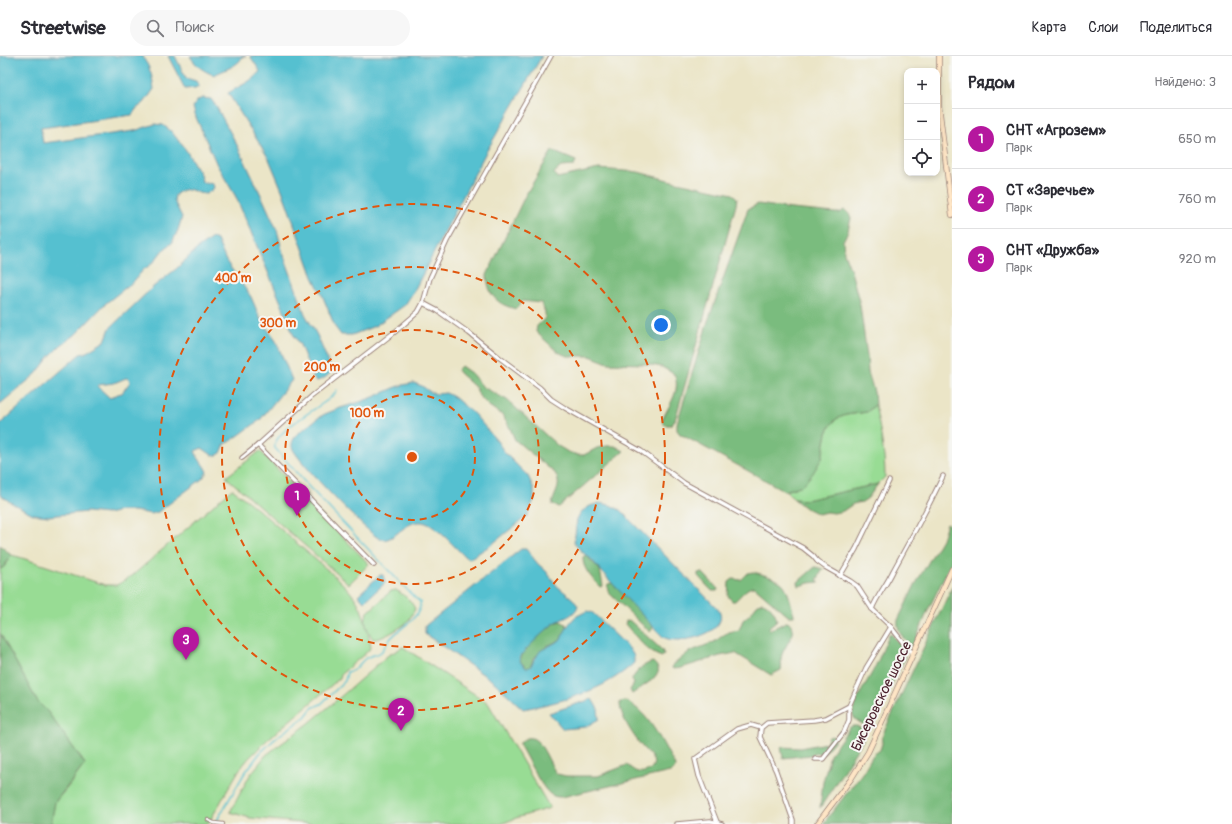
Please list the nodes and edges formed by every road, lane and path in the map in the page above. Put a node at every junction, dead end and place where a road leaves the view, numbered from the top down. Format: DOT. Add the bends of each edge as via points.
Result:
graph roads {
  1 [pos="551,56"];
  2 [pos="939,56"];
  3 [pos="952,215"];
  4 [pos="423,303"];
  5 [pos="258,445"];
  6 [pos="242,458"];
  7 [pos="944,476"];
  8 [pos="889,481"];
  9 [pos="374,565"];
  10 [pos="952,569"];
  11 [pos="840,576"];
  12 [pos="872,609"];
  13 [pos="890,627"];
  14 [pos="914,653"];
  15 [pos="849,706"];
  16 [pos="761,728"];
  17 [pos="815,759"];
  18 [pos="208,820"];
  19 [pos="717,822"];
  20 [pos="223,824"];
  21 [pos="677,824"];
  22 [pos="722,824"];
  23 [pos="793,824"];
  24 [pos="817,824"];
  1 -- 4 [label="street" via="447,242 430,278"];
  2 -- 3 [label="main road" via="939,106"];
  4 -- 5 [label="street" via="411,319 312,396"];
  4 -- 11 [label="street" via="469,333 551,399 641,451 684,483 803,548"];
  5 -- 6 [label="street"];
  5 -- 9 [label="street"];
  7 -- 12 [label="street"];
  8 -- 11 [label="street"];
  10 -- 14 [label="main road, Бисеровское шоссе"];
  11 -- 12 [label="street" via="856,586"];
  12 -- 13 [label="street"];
  13 -- 14 [label="street"];
  13 -- 15 [label="street" via="866,668"];
  14 -- 24 [label="main road, Бисеровское шоссе" via="868,752"];
  15 -- 16 [label="street" via="826,718 767,724"];
  15 -- 17 [label="street" via="849,720 844,732 823,759"];
  16 -- 19 [label="street" via="751,725 737,729 695,759"];
  16 -- 23 [label="street" via="760,737 776,771"];
  18 -- 20 [label="street"];
  19 -- 21 [label="street"];
  19 -- 22 [label="street"];
}
